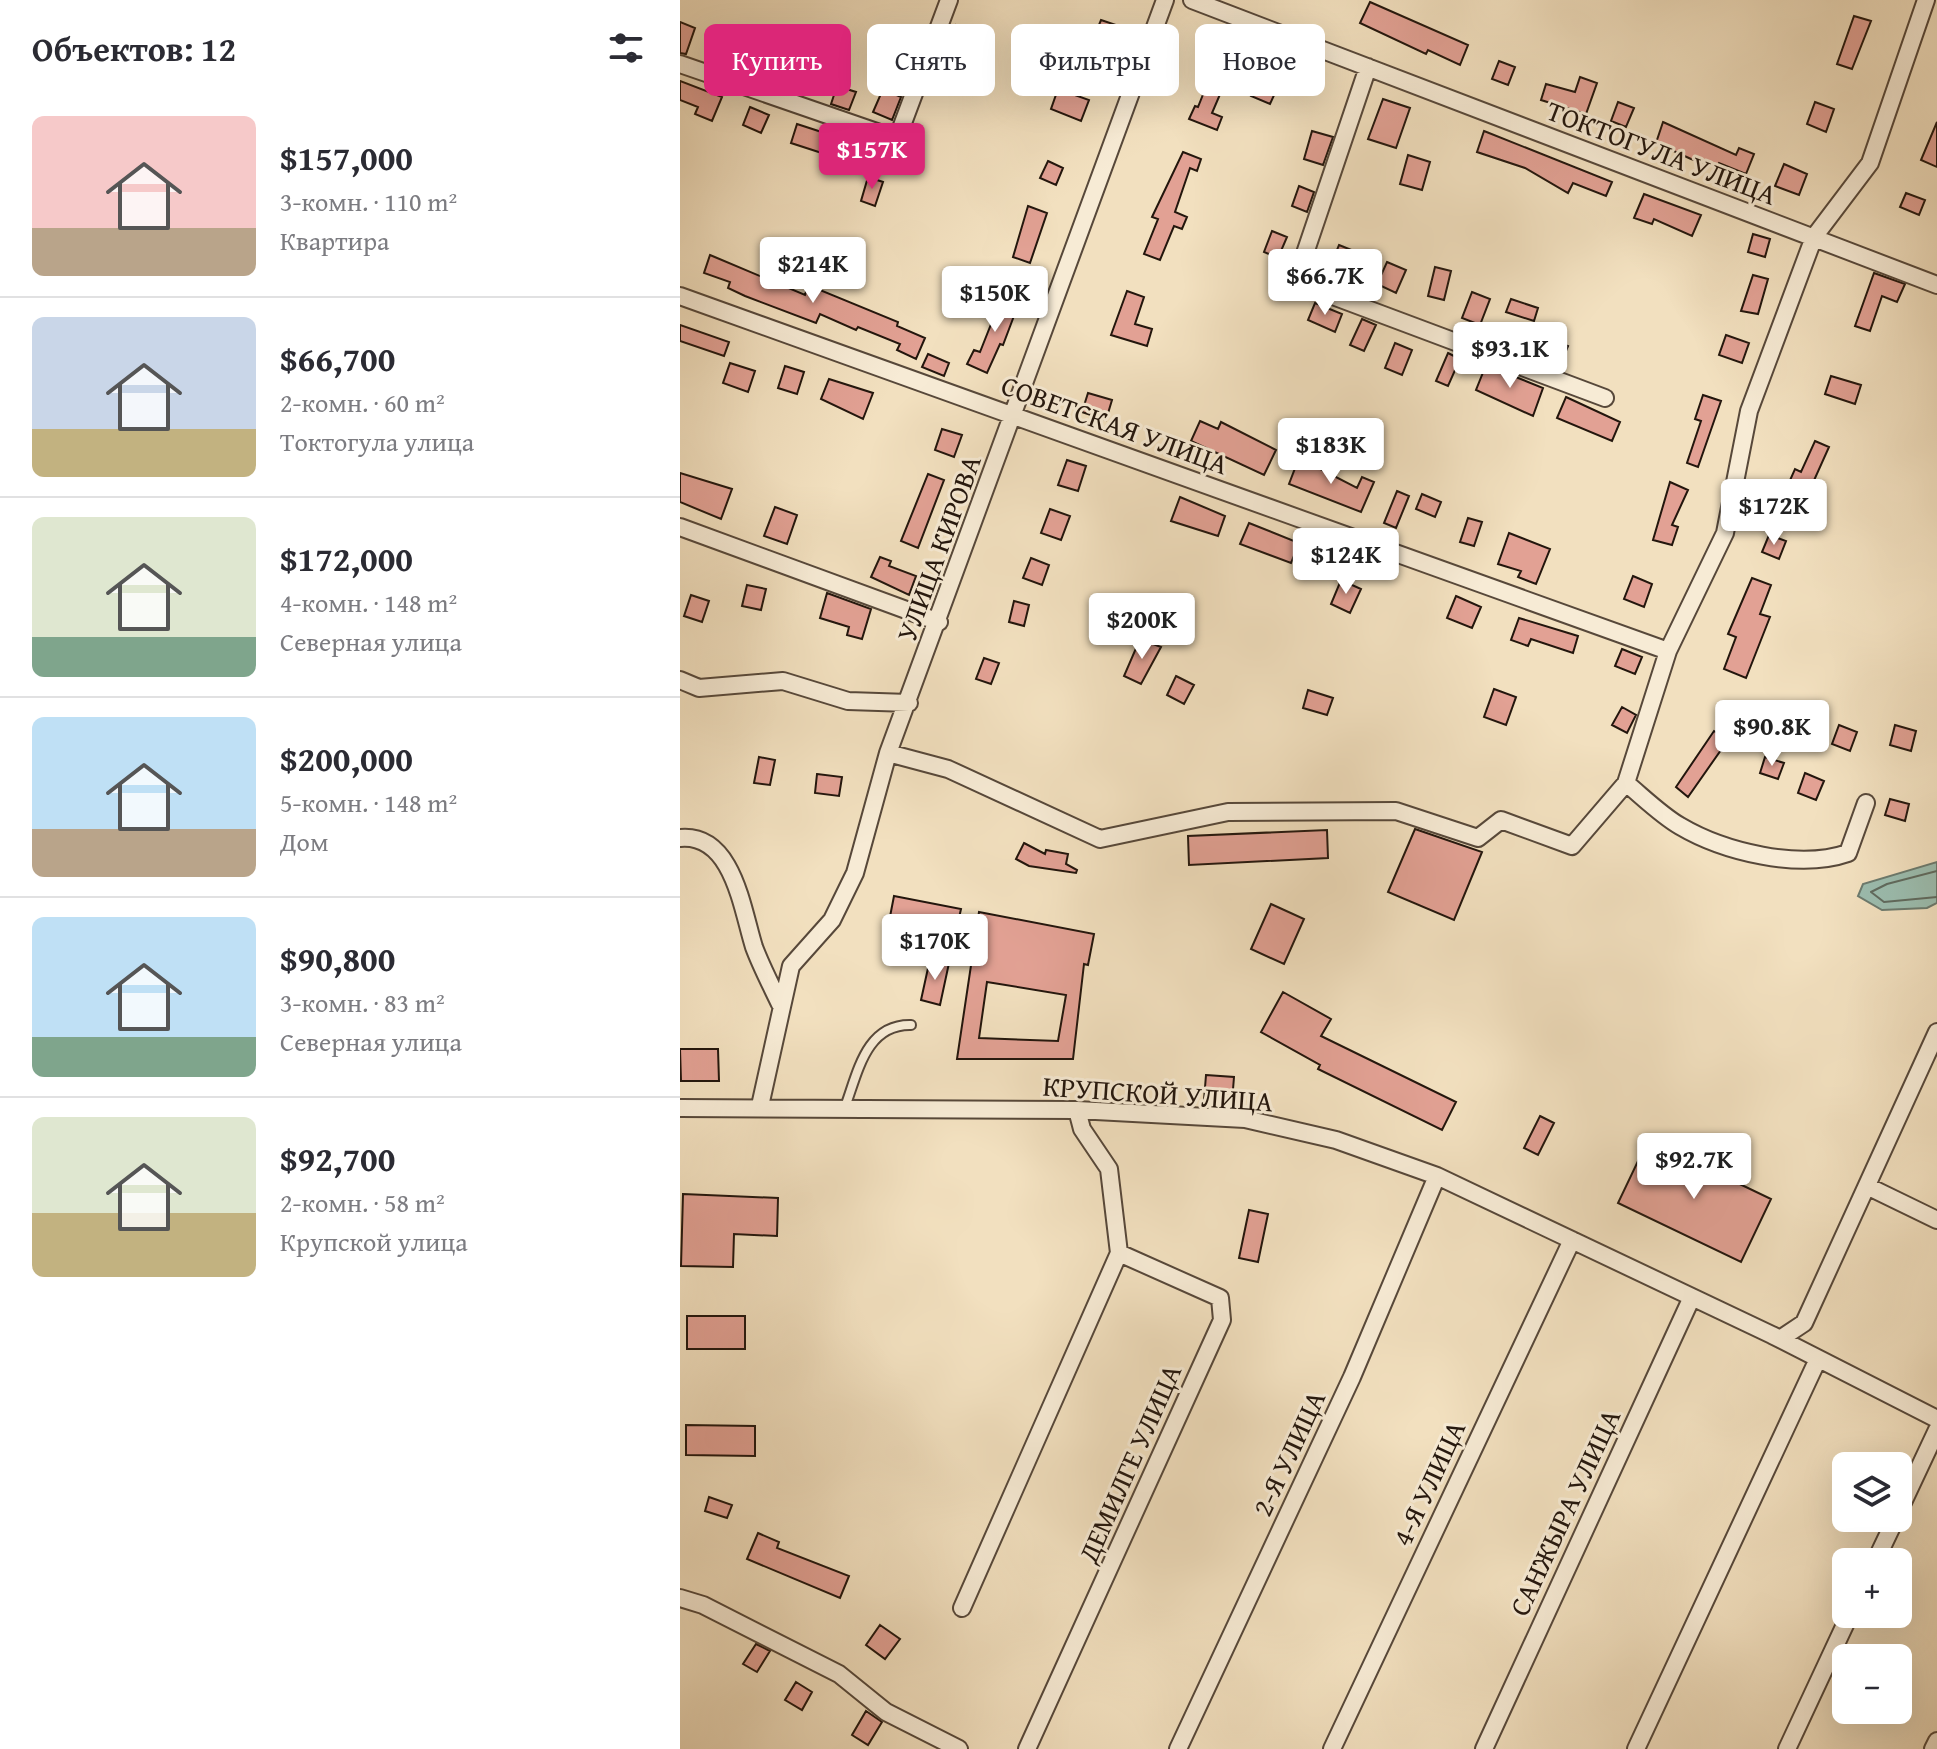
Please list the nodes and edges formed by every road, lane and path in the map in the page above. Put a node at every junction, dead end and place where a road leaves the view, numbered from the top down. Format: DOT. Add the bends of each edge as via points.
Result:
graph roads {
  1 [pos="949,0"];
  2 [pos="1165,0"];
  3 [pos="1192,0"];
  4 [pos="1926,0"];
  5 [pos="680,64"];
  6 [pos="1368,67"];
  7 [pos="1814,237"];
  8 [pos="1937,285"];
  9 [pos="680,296"];
  10 [pos="1605,398"];
  11 [pos="1014,415"];
  12 [pos="680,527"];
  13 [pos="939,622"];
  14 [pos="1668,651"];
  15 [pos="680,680"];
  16 [pos="909,703"];
  17 [pos="888,753"];
  18 [pos="1626,783"];
  19 [pos="1866,803"];
  20 [pos="680,838"];
  21 [pos="780,1004"];
  22 [pos="911,1025"];
  23 [pos="1937,1032"];
  24 [pos="1932,1054"];
  25 [pos="760,1106"];
  26 [pos="845,1107"];
  27 [pos="680,1108"];
  28 [pos="1077,1110"];
  29 [pos="1437,1176"];
  30 [pos="1869,1187"];
  31 [pos="1937,1220"];
  32 [pos="1572,1240"];
  33 [pos="1119,1253"];
  34 [pos="1692,1297"];
  35 [pos="1780,1339"];
  36 [pos="1818,1359"];
  37 [pos="1937,1419"];
  38 [pos="1937,1430"];
  39 [pos="1912,1483"];
  40 [pos="680,1598"];
  41 [pos="962,1608"];
  42 [pos="1843,1628"];
  43 [pos="1937,1741"];
  44 [pos="959,1749"];
  45 [pos="1027,1749"];
  46 [pos="1178,1749"];
  47 [pos="1332,1749"];
  48 [pos="1484,1749"];
  49 [pos="1636,1749"];
  50 [pos="1787,1749"];
  51 [pos="1933,1749"];
  1 -- 5 [label="street" via="897,139"];
  2 -- 11 [label="street, УЛИЦА КИРОВА"];
  3 -- 6 [label="street, ТОКТОГУЛА УЛИЦА"];
  4 -- 7 [label="street" via="1870,163"];
  6 -- 7 [label="street, ТОКТОГУЛА УЛИЦА"];
  6 -- 10 [label="street" via="1298,274 1314,289"];
  7 -- 8 [label="street, ТОКТОГУЛА УЛИЦА"];
  7 -- 14 [label="street" via="1749,411 1725,533"];
  9 -- 11 [label="street, СОВЕТСКАЯ УЛИЦА"];
  11 -- 13 [label="street, УЛИЦА КИРОВА"];
  11 -- 14 [label="street, СОВЕТСКАЯ УЛИЦА"];
  12 -- 13 [label="street"];
  13 -- 16 [label="street, УЛИЦА КИРОВА"];
  14 -- 18 [label="street"];
  15 -- 16 [label="street" via="699,688 783,681 848,701"];
  16 -- 17 [label="street, УЛИЦА КИРОВА"];
  17 -- 18 [label="street" via="948,769 1100,839 1228,812 1396,811 1478,838 1501,820 1572,846"];
  17 -- 21 [label="street, УЛИЦА КИРОВА" via="855,873 832,920 791,966"];
  18 -- 19 [label="street" via="1680,826 1722,844 1828,860 1848,853"];
  20 -- 21 [label="street" via="706,842 724,859 755,951"];
  21 -- 25 [label="street, УЛИЦА КИРОВА"];
  22 -- 26 [label="lane" via="893,1025 873,1039"];
  23 -- 24 [label="street"];
  24 -- 30 [label="street"];
  25 -- 26 [label="street, КРУПСКОЙ УЛИЦА"];
  25 -- 27 [label="street, КРУПСКОЙ УЛИЦА"];
  26 -- 28 [label="street, КРУПСКОЙ УЛИЦА"];
  28 -- 29 [label="street, КРУПСКОЙ УЛИЦА" via="1245,1119 1336,1140"];
  28 -- 33 [label="street" via="1082,1129 1109,1169"];
  29 -- 32 [label="street, КРУПСКОЙ УЛИЦА"];
  29 -- 46 [label="street, 2-Я УЛИЦА" via="1352,1377"];
  30 -- 31 [label="street"];
  30 -- 35 [label="street" via="1804,1323"];
  32 -- 34 [label="street, КРУПСКОЙ УЛИЦА"];
  32 -- 47 [label="street, 4-Я УЛИЦА"];
  33 -- 41 [label="street"];
  33 -- 45 [label="street, ДЕМИЛГЕ УЛИЦА" via="1220,1298 1222,1320"];
  34 -- 35 [label="street, КРУПСКОЙ УЛИЦА"];
  34 -- 48 [label="street, САНЖЫРА УЛИЦА"];
  35 -- 36 [label="street, КРУПСКОЙ УЛИЦА"];
  36 -- 37 [label="street, КРУПСКОЙ УЛИЦА"];
  36 -- 49 [label="street"];
  38 -- 39 [label="street"];
  40 -- 44 [label="street" via="839,1674 886,1712"];
  42 -- 50 [label="street"];
  43 -- 51 [label="street"];
}
